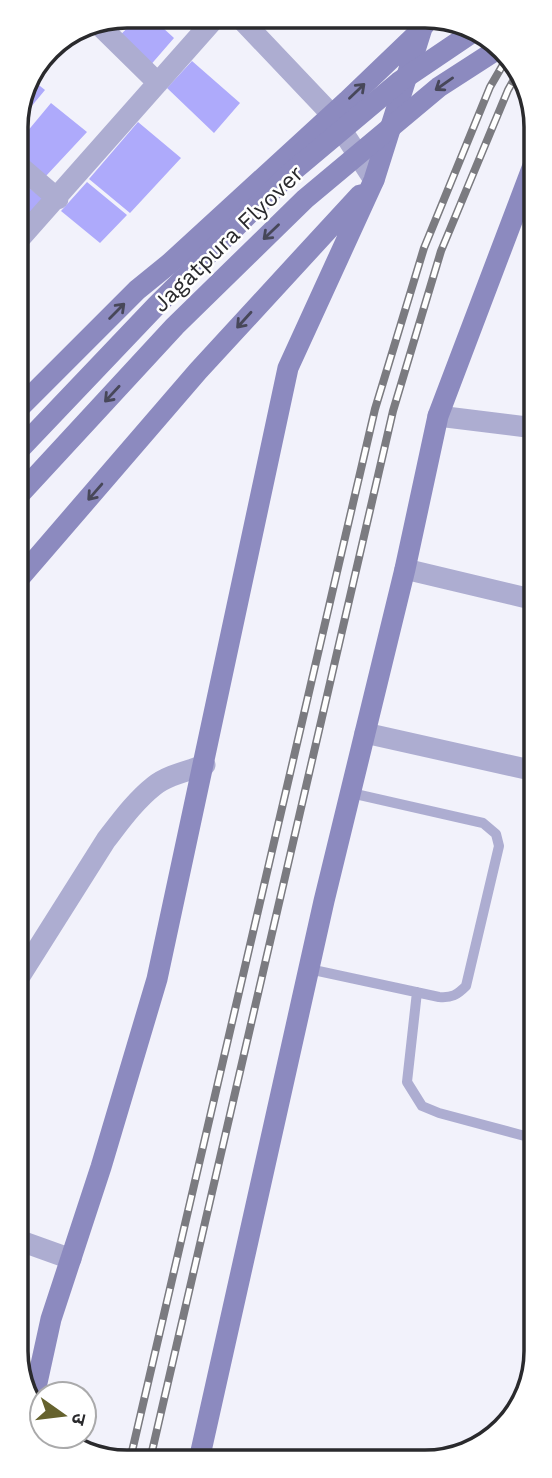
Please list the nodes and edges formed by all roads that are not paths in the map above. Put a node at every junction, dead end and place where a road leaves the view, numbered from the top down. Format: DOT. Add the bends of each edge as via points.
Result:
graph roads {
  1 [pos="206,28"];
  2 [pos="250,28"];
  3 [pos="421,28"];
  4 [pos="424,28"];
  5 [pos="105,31"];
  6 [pos="466,37"];
  7 [pos="491,54"];
  8 [pos="158,83"];
  9 [pos="332,115"];
  10 [pos="28,173"];
  11 [pos="374,180"];
  12 [pos="524,189"];
  13 [pos="58,199"];
  14 [pos="28,230"];
  15 [pos="28,399"];
  16 [pos="438,416"];
  17 [pos="524,427"];
  18 [pos="28,440"];
  19 [pos="28,485"];
  20 [pos="28,568"];
  21 [pos="405,569"];
  22 [pos="524,597"];
  23 [pos="365,733"];
  24 [pos="205,765"];
  25 [pos="524,769"];
  26 [pos="351,793"];
  27 [pos="28,964"];
  28 [pos="309,969"];
  29 [pos="417,992"];
  30 [pos="524,1136"];
  31 [pos="28,1244"];
  32 [pos="71,1259"];
  33 [pos="38,1380"];
  34 [pos="201,1450"];
  1 -- 8 [label="street"];
  2 -- 9 [label="street"];
  9 -- 3 [label="main road, one-way"];
  4 -- 11 [label="main road"];
  5 -- 8 [label="street"];
  6 -- 18 [label="main road, Jagatpura Flyover, bridge" via="398,82 287,176"];
  7 -- 19 [label="main road, Jagatpura Flyover, one-way, bridge" via="439,87 304,199 175,326"];
  8 -- 13 [label="street"];
  9 -- 11 [label="street"];
  15 -- 9 [label="main road, one-way" via="137,290"];
  10 -- 13 [label="street"];
  11 -- 20 [label="main road, one-way" via="198,371"];
  11 -- 24 [label="main road" via="288,368"];
  12 -- 16 [label="main road"];
  13 -- 14 [label="street"];
  16 -- 17 [label="street"];
  16 -- 21 [label="main road"];
  21 -- 22 [label="street"];
  21 -- 23 [label="main road"];
  23 -- 25 [label="street"];
  23 -- 26 [label="main road"];
  24 -- 27 [label="street" via="155,785 122,819"];
  24 -- 32 [label="main road" via="157,979"];
  26 -- 28 [label="main road"];
  26 -- 29 [label="lane" via="483,823 496,834 499,846 466,986 450,998"];
  28 -- 29 [label="lane"];
  28 -- 34 [label="main road"];
  29 -- 30 [label="lane" via="407,1082 422,1106"];
  31 -- 32 [label="street"];
  32 -- 33 [label="main road"];
}
